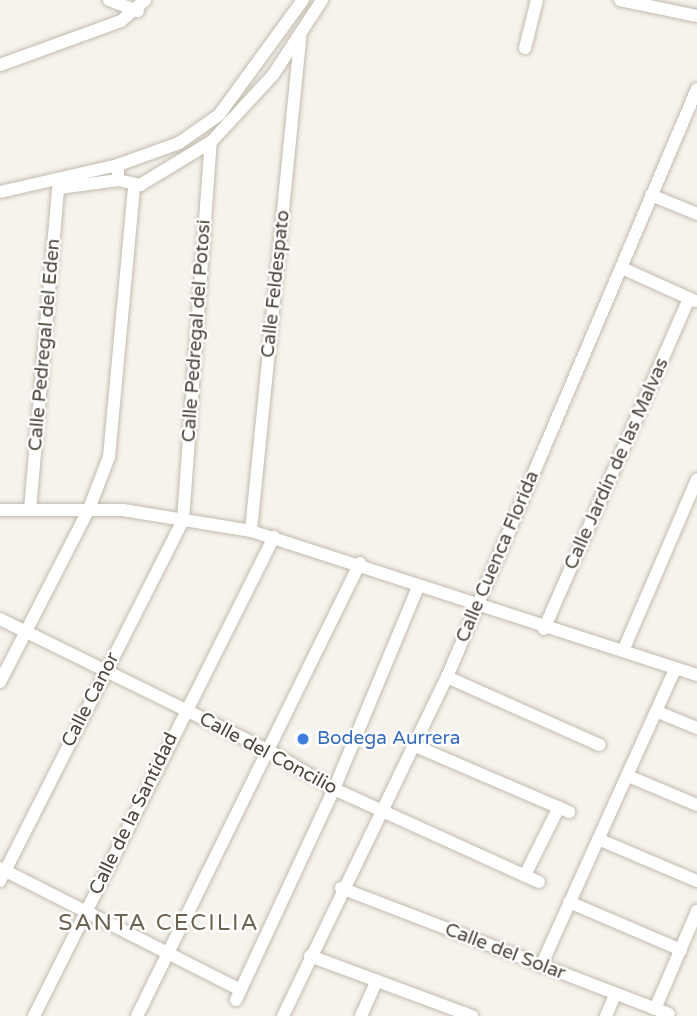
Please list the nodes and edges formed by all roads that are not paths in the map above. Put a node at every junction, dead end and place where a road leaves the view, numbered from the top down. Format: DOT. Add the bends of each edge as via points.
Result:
graph roads {
  1 [pos="109,0"];
  2 [pos="303,0"];
  3 [pos="322,0"];
  4 [pos="537,0"];
  5 [pos="620,0"];
  6 [pos="142,5"];
  7 [pos="697,16"];
  8 [pos="300,37"];
  9 [pos="525,48"];
  10 [pos="0,65"];
  11 [pos="697,89"];
  12 [pos="211,142"];
  13 [pos="118,165"];
  14 [pos="118,180"];
  15 [pos="59,184"];
  16 [pos="134,186"];
  17 [pos="0,192"];
  18 [pos="651,195"];
  19 [pos="697,214"];
  20 [pos="622,268"];
  21 [pos="693,300"];
  22 [pos="697,480"];
  23 [pos="89,509"];
  24 [pos="0,510"];
  25 [pos="30,510"];
  26 [pos="183,520"];
  27 [pos="251,531"];
  28 [pos="274,537"];
  29 [pos="360,564"];
  30 [pos="418,587"];
  31 [pos="477,608"];
  32 [pos="0,619"];
  33 [pos="544,629"];
  34 [pos="25,634"];
  35 [pos="623,651"];
  36 [pos="675,668"];
  37 [pos="106,671"];
  38 [pos="697,675"];
  39 [pos="447,677"];
  40 [pos="0,682"];
  41 [pos="185,711"];
  42 [pos="658,712"];
  43 [pos="697,728"];
  44 [pos="413,745"];
  45 [pos="600,745"];
  46 [pos="270,751"];
  47 [pos="628,776"];
  48 [pos="334,789"];
  49 [pos="697,805"];
  50 [pos="380,811"];
  51 [pos="598,839"];
  52 [pos="2,873"];
  53 [pos="525,875"];
  54 [pos="697,881"];
  55 [pos="539,882"];
  56 [pos="341,888"];
  57 [pos="569,902"];
  58 [pos="86,911"];
  59 [pos="697,911"];
  60 [pos="681,950"];
  61 [pos="170,954"];
  62 [pos="310,956"];
  63 [pos="541,967"];
  64 [pos="377,980"];
  65 [pos="615,995"];
  66 [pos="655,1009"];
  67 [pos="449,1012"];
  68 [pos="669,1014"];
  69 [pos="34,1016"];
  70 [pos="137,1016"];
  71 [pos="283,1016"];
  72 [pos="361,1016"];
  73 [pos="472,1016"];
  74 [pos="606,1016"];
  1 -- 6 [label="street"];
  2 -- 13 [label="street" via="219,115 179,144"];
  3 -- 8 [label="street"];
  4 -- 9 [label="street"];
  5 -- 7 [label="street"];
  6 -- 10 [label="street"];
  8 -- 12 [label="street" via="243,111"];
  8 -- 27 [label="street, Calle Feldespato"];
  11 -- 18 [label="street, Calle Cuenca Florida"];
  12 -- 16 [label="street"];
  12 -- 26 [label="street, Calle Pedregal del Potosi"];
  13 -- 14 [label="street"];
  13 -- 15 [label="street"];
  14 -- 15 [label="street"];
  14 -- 16 [label="street"];
  15 -- 17 [label="street"];
  15 -- 25 [label="street, Calle Pedregal del Eden"];
  16 -- 23 [label="street" via="113,428"];
  18 -- 19 [label="street"];
  18 -- 20 [label="street, Calle Cuenca Florida"];
  20 -- 21 [label="street"];
  20 -- 31 [label="street, Calle Cuenca Florida"];
  21 -- 33 [label="street, Calle Jardín de las Malvas"];
  22 -- 35 [label="street"];
  23 -- 25 [label="street"];
  23 -- 26 [label="street"];
  23 -- 34 [label="street"];
  24 -- 25 [label="street"];
  26 -- 27 [label="street"];
  26 -- 37 [label="street, Calle Canor"];
  27 -- 28 [label="street"];
  28 -- 29 [label="street"];
  28 -- 41 [label="street, Calle de la Santidad"];
  29 -- 30 [label="street"];
  29 -- 46 [label="street"];
  30 -- 31 [label="street"];
  30 -- 48 [label="street"];
  31 -- 33 [label="street"];
  31 -- 39 [label="street, Calle Cuenca Florida"];
  32 -- 34 [label="street, Calle del Concilio"];
  33 -- 35 [label="street"];
  34 -- 37 [label="street, Calle del Concilio"];
  34 -- 40 [label="street"];
  35 -- 36 [label="street"];
  36 -- 38 [label="street"];
  36 -- 42 [label="street"];
  37 -- 41 [label="street, Calle del Concilio"];
  37 -- 52 [label="street, Calle Canor"];
  39 -- 44 [label="street, Calle Cuenca Florida"];
  39 -- 45 [label="street"];
  41 -- 46 [label="street, Calle del Concilio"];
  41 -- 58 [label="street, Calle de la Santidad"];
  42 -- 43 [label="street"];
  42 -- 47 [label="street"];
  44 -- 50 [label="street, Calle Cuenca Florida"];
  44 -- 53 [label="street" via="564,809"];
  46 -- 48 [label="street, Calle del Concilio"];
  46 -- 61 [label="street"];
  47 -- 49 [label="street"];
  47 -- 51 [label="street"];
  48 -- 50 [label="street, Calle del Concilio"];
  48 -- 61 [label="street" via="238,995"];
  50 -- 53 [label="street, Calle del Concilio"];
  50 -- 56 [label="street, Calle Cuenca Florida"];
  51 -- 54 [label="street"];
  51 -- 57 [label="street"];
  52 -- 58 [label="street"];
  53 -- 55 [label="street, Calle del Concilio"];
  56 -- 62 [label="street, Calle Cuenca Florida"];
  56 -- 63 [label="street, Calle del Solar"];
  57 -- 60 [label="street"];
  57 -- 63 [label="street"];
  58 -- 61 [label="street"];
  58 -- 69 [label="street, Calle de la Santidad"];
  59 -- 60 [label="street"];
  60 -- 66 [label="street"];
  61 -- 70 [label="street"];
  62 -- 64 [label="street"];
  62 -- 71 [label="street, Calle Cuenca Florida"];
  63 -- 65 [label="street, Calle del Solar"];
  64 -- 67 [label="street"];
  64 -- 72 [label="street"];
  65 -- 66 [label="street, Calle del Solar"];
  65 -- 74 [label="street"];
  66 -- 68 [label="street, Calle del Solar"];
  67 -- 73 [label="street"];
}
